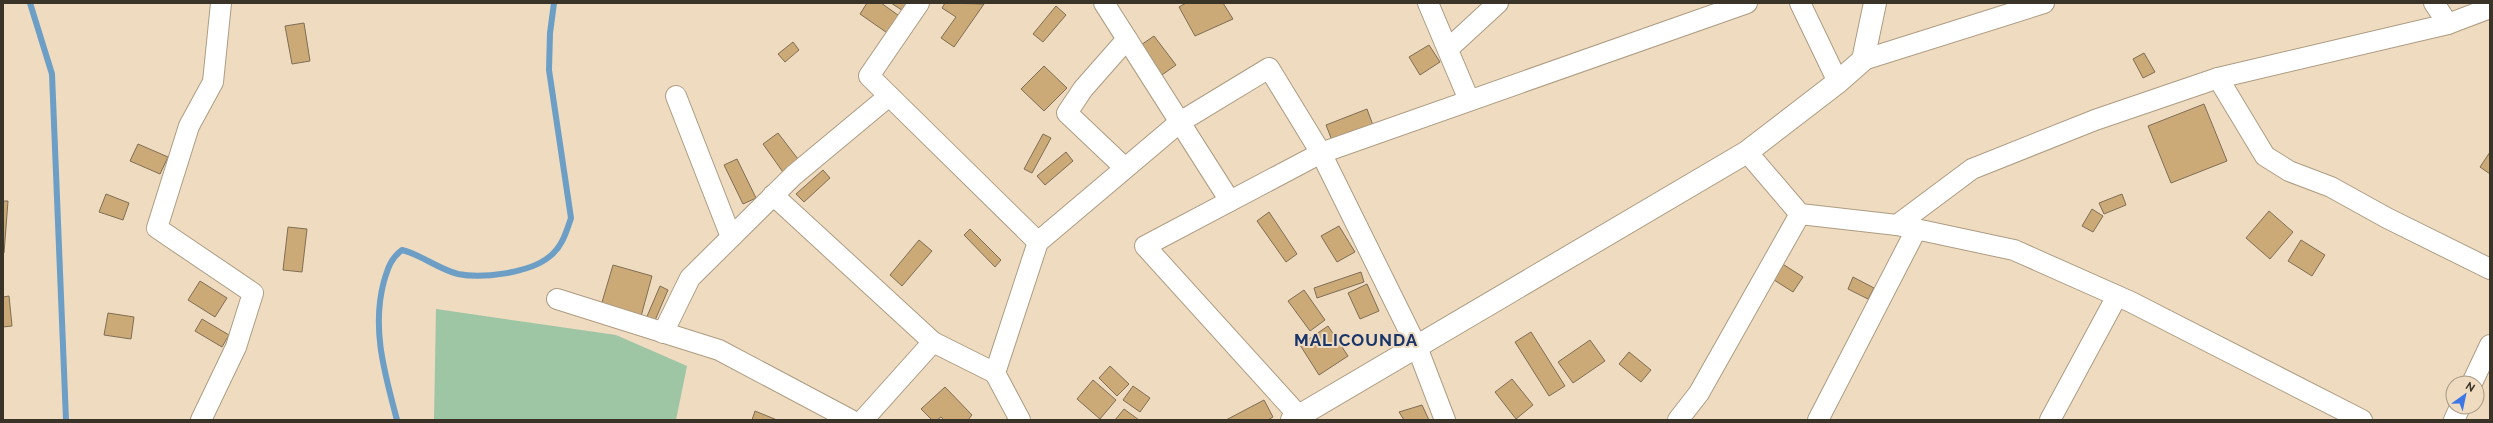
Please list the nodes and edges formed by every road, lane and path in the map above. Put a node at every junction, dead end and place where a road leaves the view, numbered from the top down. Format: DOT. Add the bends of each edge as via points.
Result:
graph roads {
  1 [pos="221,3"];
  2 [pos="919,3"];
  3 [pos="1104,3"];
  4 [pos="1428,3"];
  5 [pos="1498,3"];
  6 [pos="1747,3"];
  7 [pos="1800,3"];
  8 [pos="1875,3"];
  9 [pos="2044,3"];
  10 [pos="2434,3"];
  11 [pos="2490,8"];
  12 [pos="2448,24"];
  13 [pos="1127,39"];
  14 [pos="1448,49"];
  15 [pos="1863,60"];
  16 [pos="2218,78"];
  17 [pos="1838,82"];
  18 [pos="676,96"];
  19 [pos="889,96"];
  20 [pos="1469,100"];
  21 [pos="1180,122"];
  22 [pos="1747,152"];
  23 [pos="1321,153"];
  24 [pos="1125,168"];
  25 [pos="774,195"];
  26 [pos="1230,201"];
  27 [pos="1800,214"];
  28 [pos="1907,228"];
  29 [pos="731,237"];
  30 [pos="1038,242"];
  31 [pos="2490,269"];
  32 [pos="2117,296"];
  33 [pos="557,299"];
  34 [pos="663,332"];
  35 [pos="933,342"];
  36 [pos="2490,345"];
  37 [pos="1417,347"];
  38 [pos="995,373"];
  39 [pos="2476,375"];
  40 [pos="1295,418"];
  41 [pos="202,420"];
  42 [pos="851,420"];
  43 [pos="863,420"];
  44 [pos="1020,420"];
  45 [pos="1445,420"];
  46 [pos="1678,420"];
  47 [pos="1818,420"];
  48 [pos="2050,420"];
  49 [pos="2362,420"];
  1 -- 41 [label="street" via="213,82 189,126 157,228 253,294 236,347"];
  2 -- 19 [label="street" via="869,76"];
  3 -- 13 [label="street"];
  4 -- 14 [label="street"];
  5 -- 14 [label="street"];
  6 -- 20 [label="street"];
  7 -- 17 [label="street"];
  8 -- 15 [label="main road"];
  9 -- 15 [label="street"];
  10 -- 12 [label="street"];
  11 -- 12 [label="street"];
  12 -- 16 [label="street"];
  13 -- 21 [label="street"];
  13 -- 24 [label="street" via="1083,90 1068,113"];
  14 -- 20 [label="street"];
  15 -- 17 [label="main road"];
  16 -- 28 [label="street" via="2095,120 1972,169"];
  16 -- 31 [label="street" via="2265,156 2288,171 2331,187"];
  17 -- 22 [label="main road"];
  18 -- 29 [label="street"];
  19 -- 25 [label="street"];
  19 -- 30 [label="street"];
  20 -- 23 [label="street"];
  21 -- 23 [label="street" via="1269,68"];
  21 -- 24 [label="street"];
  21 -- 26 [label="street"];
  22 -- 27 [label="street"];
  22 -- 37 [label="main road"];
  23 -- 26 [label="street"];
  23 -- 37 [label="street"];
  24 -- 30 [label="street"];
  25 -- 29 [label="street"];
  25 -- 35 [label="street"];
  26 -- 40 [label="street" via="1145,246"];
  27 -- 28 [label="street"];
  27 -- 46 [label="street" via="1699,393"];
  28 -- 32 [label="street" via="2014,250"];
  28 -- 47 [label="street"];
  29 -- 34 [label="street" via="690,278"];
  30 -- 38 [label="street"];
  32 -- 48 [label="street"];
  32 -- 49 [label="street"];
  33 -- 34 [label="street"];
  34 -- 42 [label="street" via="719,350"];
  35 -- 38 [label="street"];
  35 -- 43 [label="street"];
  36 -- 39 [label="street"];
  37 -- 40 [label="main road"];
  37 -- 45 [label="street"];
  38 -- 44 [label="street"];
}
